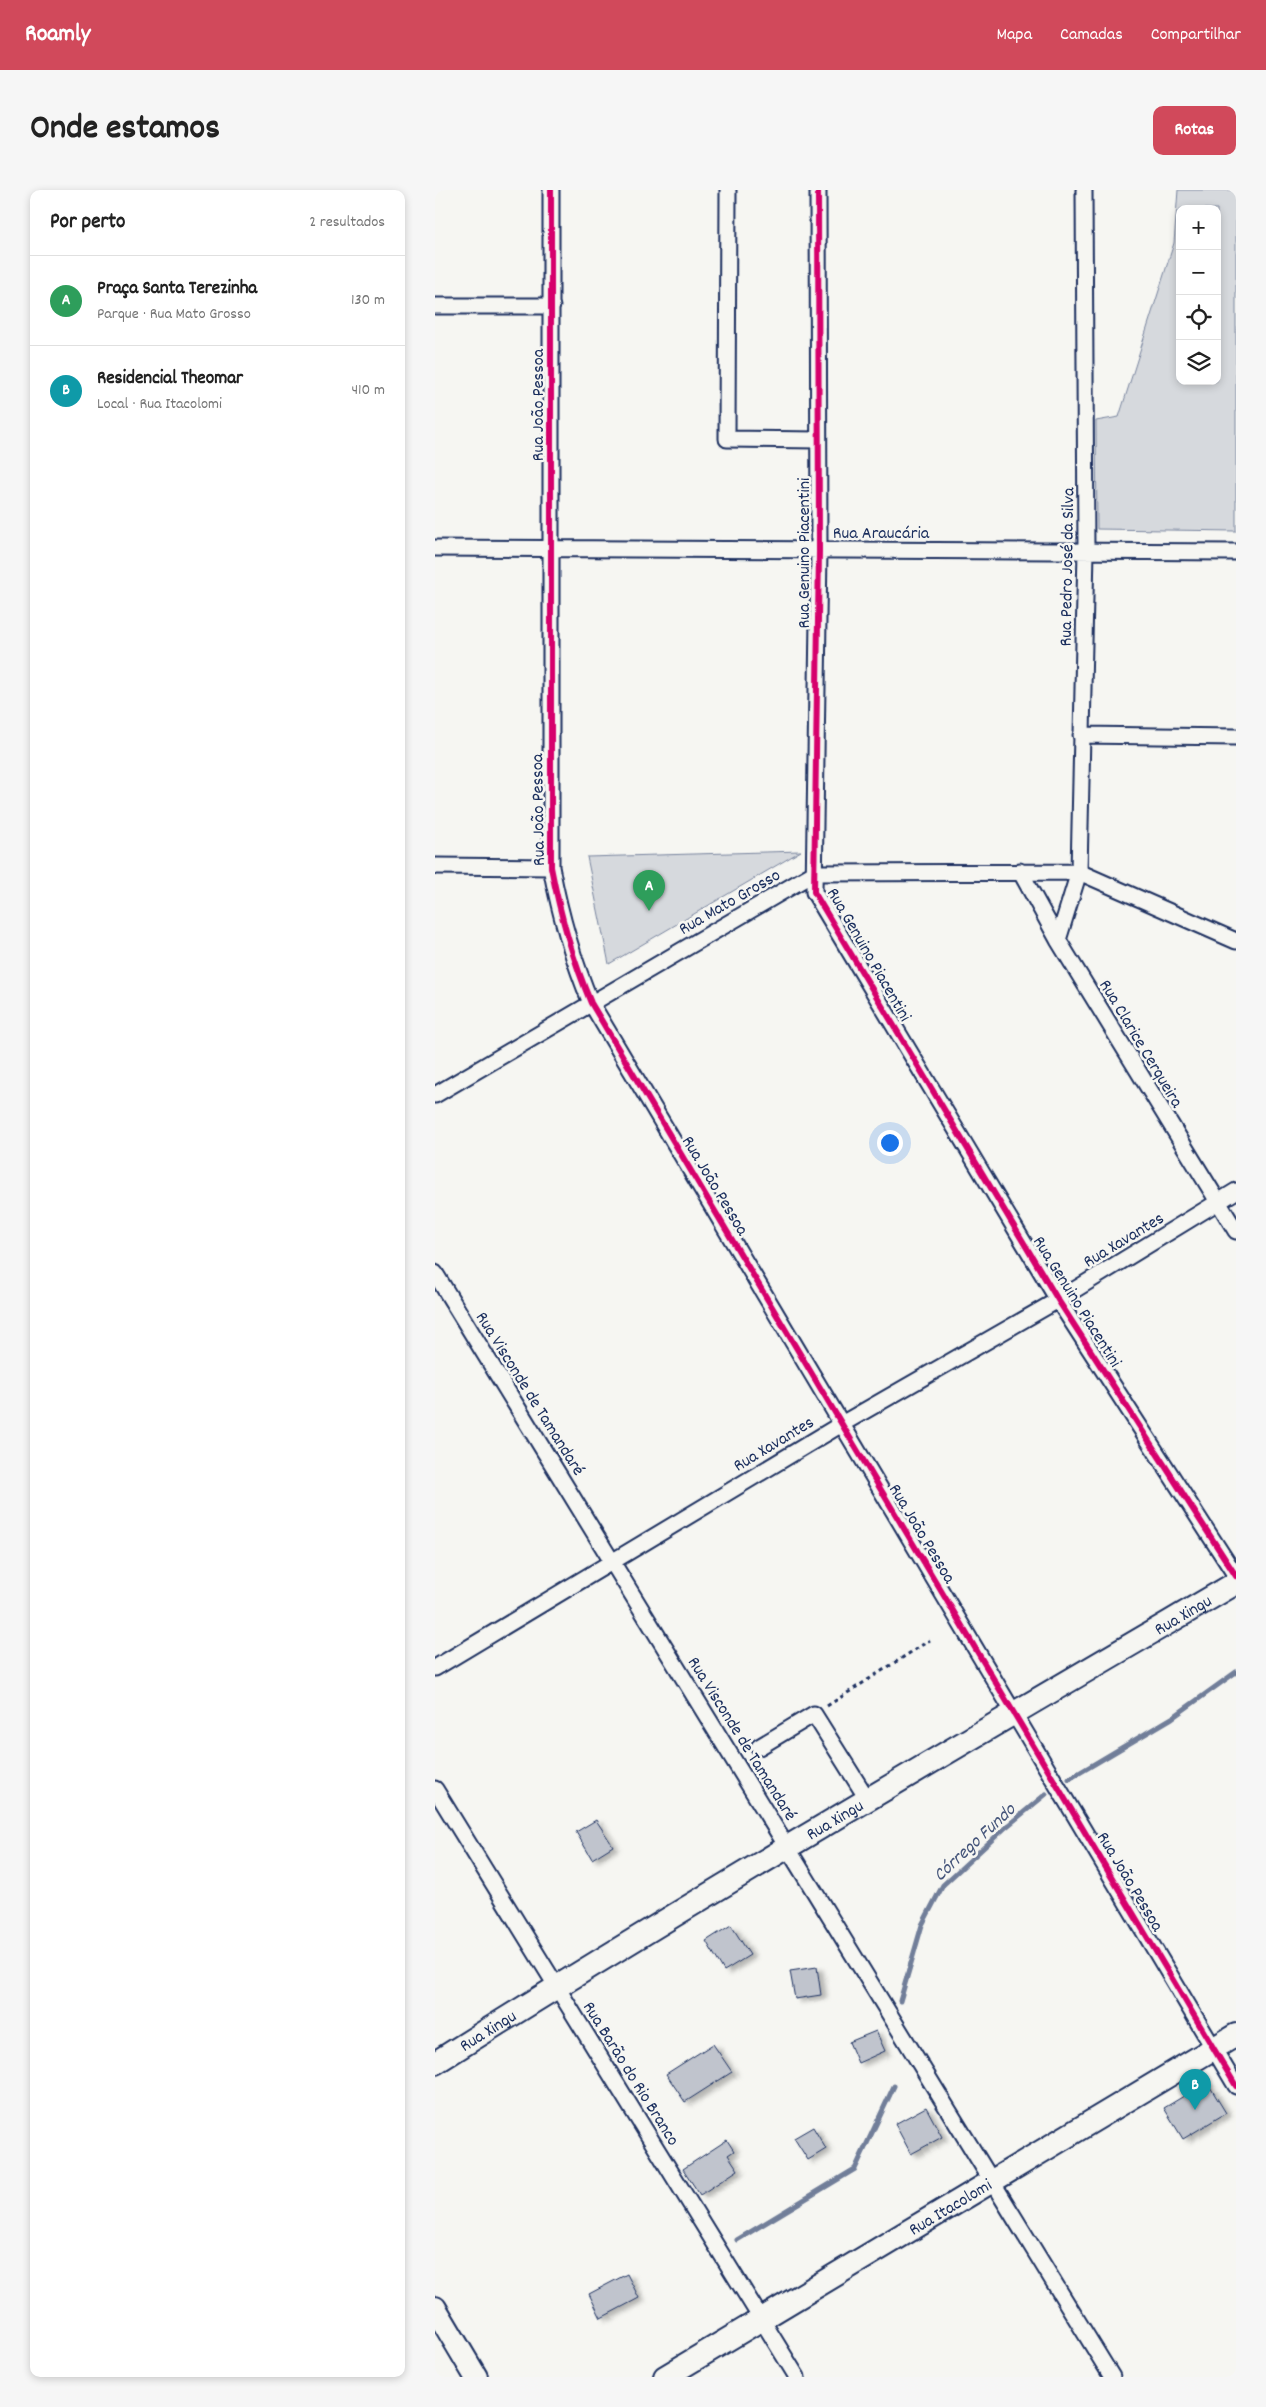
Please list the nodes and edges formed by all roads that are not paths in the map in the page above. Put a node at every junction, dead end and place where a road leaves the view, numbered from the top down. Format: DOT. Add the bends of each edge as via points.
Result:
graph roads {
  1 [pos="551,190"];
  2 [pos="728,190"];
  3 [pos="818,190"];
  4 [pos="1084,190"];
  5 [pos="435,306"];
  6 [pos="552,306"];
  7 [pos="818,440"];
  8 [pos="435,548"];
  9 [pos="551,548"];
  10 [pos="819,551"];
  11 [pos="1086,551"];
  12 [pos="1236,552"];
  13 [pos="1081,735"];
  14 [pos="1236,737"];
  15 [pos="435,866"];
  16 [pos="551,867"];
  17 [pos="1020,872"];
  18 [pos="1079,872"];
  19 [pos="814,873"];
  20 [pos="1058,940"];
  21 [pos="1236,941"];
  22 [pos="591,1003"];
  23 [pos="435,1095"];
  24 [pos="1236,1192"];
  25 [pos="1218,1202"];
  26 [pos="1236,1231"];
  27 [pos="435,1273"];
  28 [pos="1058,1300"];
  29 [pos="840,1425"];
  30 [pos="612,1561"];
  31 [pos="1236,1576"];
  32 [pos="1236,1582"];
  33 [pos="435,1668"];
  34 [pos="1014,1713"];
  35 [pos="759,1747"];
  36 [pos="435,1789"];
  37 [pos="868,1800"];
  38 [pos="788,1847"];
  39 [pos="556,1986"];
  40 [pos="1236,2035"];
  41 [pos="1213,2049"];
  42 [pos="435,2063"];
  43 [pos="1236,2086"];
  44 [pos="991,2182"];
  45 [pos="435,2308"];
  46 [pos="763,2320"];
  47 [pos="476,2377"];
  48 [pos="665,2377"];
  49 [pos="797,2377"];
  50 [pos="1112,2377"];
  1 -- 6 [label="street, Rua João Pessoa"];
  2 -- 7 [label="street" via="727,439"];
  3 -- 7 [label="street, Rua Genuino Piacentini"];
  4 -- 11 [label="street, Rua Pedro José da Silva"];
  5 -- 6 [label="street"];
  6 -- 9 [label="street, Rua João Pessoa"];
  7 -- 10 [label="street, Rua Genuino Piacentini"];
  8 -- 9 [label="street, Rua Araucária"];
  9 -- 10 [label="street, Rua Araucária"];
  9 -- 16 [label="street, Rua João Pessoa"];
  10 -- 11 [label="street, Rua Araucária"];
  10 -- 19 [label="street, Rua Genuino Piacentini"];
  11 -- 12 [label="street, Rua Araucária"];
  11 -- 13 [label="street, Rua Pedro José da Silva"];
  13 -- 14 [label="street"];
  13 -- 18 [label="street, Rua Pedro José da Silva"];
  15 -- 16 [label="street"];
  16 -- 22 [label="street, Rua João Pessoa" via="561,917"];
  17 -- 18 [label="street, Rua Mato Grosso"];
  17 -- 19 [label="street, Rua Mato Grosso"];
  17 -- 20 [label="street, Rua Clarice Cerqueira"];
  18 -- 20 [label="street, Rua Pedro José da Silva"];
  18 -- 21 [label="street"];
  19 -- 22 [label="street, Rua Mato Grosso"];
  19 -- 28 [label="street, Rua Genuino Piacentini" via="815,892"];
  20 -- 25 [label="street, Rua Clarice Cerqueira"];
  22 -- 23 [label="street, Rua Mato Grosso"];
  22 -- 29 [label="street, Rua João Pessoa"];
  24 -- 25 [label="street, Rua Xavantes"];
  25 -- 26 [label="street, Rua Clarice Cerqueira"];
  25 -- 28 [label="street, Rua Xavantes"];
  27 -- 30 [label="street, Rua Visconde de Tamandaré"];
  28 -- 29 [label="street, Rua Xavantes"];
  28 -- 31 [label="street, Rua Genuino Piacentini"];
  29 -- 30 [label="street, Rua Xavantes"];
  29 -- 34 [label="street, Rua João Pessoa"];
  30 -- 33 [label="street, Rua Xavantes"];
  30 -- 38 [label="street, Rua Visconde de Tamandaré"];
  32 -- 34 [label="street, Rua Xingu"];
  34 -- 37 [label="street, Rua Xingu"];
  34 -- 41 [label="street, Rua João Pessoa"];
  35 -- 37 [label="street" via="813,1714"];
  36 -- 39 [label="street, Rua Barão do Rio Branco"];
  37 -- 38 [label="street, Rua Xingu"];
  38 -- 39 [label="street, Rua Xingu"];
  38 -- 44 [label="street, Rua Visconde de Tamandaré"];
  39 -- 42 [label="street, Rua Xingu"];
  39 -- 46 [label="street, Rua Barão do Rio Branco"];
  40 -- 41 [label="street, Rua Itacolomi"];
  41 -- 43 [label="street, Rua João Pessoa"];
  41 -- 44 [label="street, Rua Itacolomi"];
  44 -- 46 [label="street, Rua Itacolomi"];
  44 -- 50 [label="street, Rua Visconde de Tamandaré"];
  45 -- 47 [label="street"];
  46 -- 48 [label="street, Rua Itacolomi"];
  46 -- 49 [label="street, Rua Barão do Rio Branco"];
}
